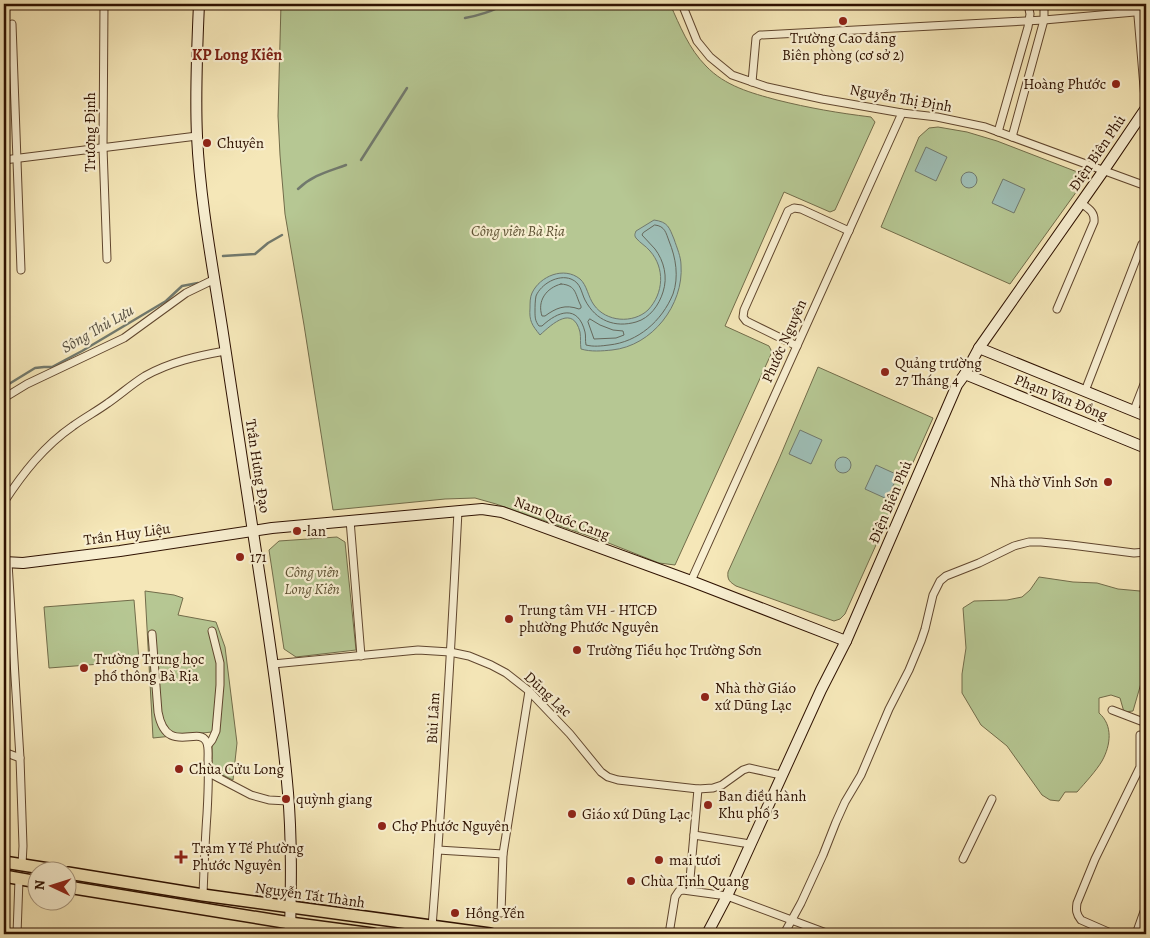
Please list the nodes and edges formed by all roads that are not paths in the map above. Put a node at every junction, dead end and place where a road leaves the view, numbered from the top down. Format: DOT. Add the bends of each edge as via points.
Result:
graph roads {
  1 [pos="104,4"];
  2 [pos="199,4"];
  3 [pos="682,4"];
  4 [pos="1028,4"];
  5 [pos="1044,4"];
  6 [pos="1138,8"];
  7 [pos="1146,11"];
  8 [pos="1029,20"];
  9 [pos="1044,20"];
  10 [pos="12,24"];
  11 [pos="752,82"];
  12 [pos="1146,108"];
  13 [pos="902,112"];
  14 [pos="1146,113"];
  15 [pos="998,132"];
  16 [pos="197,136"];
  17 [pos="1012,137"];
  18 [pos="104,148"];
  19 [pos="17,158"];
  20 [pos="4,160"];
  21 [pos="1104,170"];
  22 [pos="1146,186"];
  23 [pos="1081,203"];
  24 [pos="849,230"];
  25 [pos="1142,244"];
  26 [pos="107,259"];
  27 [pos="21,270"];
  28 [pos="215,279"];
  29 [pos="1057,309"];
  30 [pos="797,346"];
  31 [pos="979,348"];
  32 [pos="225,351"];
  33 [pos="965,374"];
  34 [pos="1146,379"];
  35 [pos="1086,391"];
  36 [pos="4,398"];
  37 [pos="1134,410"];
  38 [pos="1146,416"];
  39 [pos="1146,448"];
  40 [pos="4,502"];
  41 [pos="458,511"];
  42 [pos="350,520"];
  43 [pos="253,531"];
  44 [pos="1146,552"];
  45 [pos="6,562"];
  46 [pos="691,581"];
  47 [pos="212,632"];
  48 [pos="152,634"];
  49 [pos="846,641"];
  50 [pos="450,652"];
  51 [pos="361,656"];
  52 [pos="273,664"];
  53 [pos="528,691"];
  54 [pos="1112,710"];
  55 [pos="1146,723"];
  56 [pos="1140,735"];
  57 [pos="208,745"];
  58 [pos="4,752"];
  59 [pos="20,758"];
  60 [pos="1143,766"];
  61 [pos="209,773"];
  62 [pos="782,775"];
  63 [pos="698,790"];
  64 [pos="992,799"];
  65 [pos="288,801"];
  66 [pos="694,835"];
  67 [pos="750,844"];
  68 [pos="438,850"];
  69 [pos="503,854"];
  70 [pos="963,859"];
  71 [pos="4,862"];
  72 [pos="22,865"];
  73 [pos="28,866"];
  74 [pos="78,875"];
  75 [pos="4,876"];
  76 [pos="19,879"];
  77 [pos="28,880"];
  78 [pos="78,889"];
  79 [pos="689,890"];
  80 [pos="203,895"];
  81 [pos="727,896"];
  82 [pos="1146,906"];
  83 [pos="290,907"];
  84 [pos="500,913"];
  85 [pos="792,920"];
  86 [pos="432,927"];
  87 [pos="290,929"];
  88 [pos="17,934"];
  89 [pos="373,934"];
  90 [pos="490,934"];
  91 [pos="669,934"];
  92 [pos="707,934"];
  93 [pos="784,934"];
  94 [pos="829,934"];
  95 [pos="1113,934"];
  96 [pos="1136,934"];
  1 -- 18 [label="street, Trương Định"];
  2 -- 16 [label="street, Trần Hưng Đạo"];
  3 -- 11 [label="street, Nguyễn Thị Định" via="697,41 710,57 732,75"];
  4 -- 8 [label="street"];
  5 -- 9 [label="street"];
  6 -- 7 [label="street"];
  6 -- 9 [label="street"];
  6 -- 12 [label="street"];
  8 -- 9 [label="street"];
  8 -- 11 [label="street" via="760,35 756,38"];
  8 -- 15 [label="street"];
  9 -- 17 [label="street"];
  10 -- 19 [label="street"];
  11 -- 13 [label="street, Nguyễn Thị Định" via="822,99"];
  12 -- 14 [label="street"];
  12 -- 21 [label="street, Điện Biên Phủ"];
  13 -- 15 [label="street, Nguyễn Thị Định"];
  13 -- 24 [label="street, Phước Nguyên"];
  15 -- 17 [label="street, Nguyễn Thị Định"];
  16 -- 18 [label="street"];
  16 -- 28 [label="street, Trần Hưng Đạo" via="200,180"];
  17 -- 21 [label="street, Nguyễn Thị Định"];
  18 -- 19 [label="street"];
  18 -- 26 [label="street, Trương Định"];
  19 -- 20 [label="street"];
  19 -- 27 [label="street"];
  21 -- 22 [label="street, Nguyễn Thị Định"];
  21 -- 23 [label="street, Điện Biên Phủ"];
  23 -- 29 [label="street" via="1092,211 1094,222"];
  23 -- 31 [label="street, Điện Biên Phủ"];
  24 -- 30 [label="street, Phước Nguyên"];
  24 -- 30 [label="street" via="801,209 788,211 743,317"];
  25 -- 35 [label="street"];
  28 -- 32 [label="street, Trần Hưng Đạo"];
  28 -- 36 [label="street" via="186,293 124,338"];
  30 -- 46 [label="street, Phước Nguyên"];
  31 -- 33 [label="street, Điện Biên Phủ"];
  31 -- 35 [label="street, Phạm Văn Đồng"];
  32 -- 40 [label="street" via="176,362 130,386 45,449"];
  32 -- 43 [label="street, Trần Hưng Đạo"];
  33 -- 39 [label="street, Phạm Văn Đồng"];
  33 -- 49 [label="street, Điện Biên Phủ" via="957,385"];
  34 -- 37 [label="street"];
  35 -- 37 [label="street, Phạm Văn Đồng"];
  37 -- 38 [label="street, Phạm Văn Đồng"];
  41 -- 42 [label="street, Nam Quốc Cang"];
  41 -- 46 [label="street, Nam Quốc Cang" via="482,509 502,512"];
  41 -- 50 [label="street, Bùi Lâm"];
  42 -- 43 [label="street, Nam Quốc Cang"];
  42 -- 51 [label="street"];
  43 -- 45 [label="street, Trần Huy Liệu" via="120,551 23,563"];
  43 -- 52 [label="street, Trần Hưng Đạo"];
  44 -- 85 [label="street" via="1029,542 940,581 932,595 925,629 912,663"];
  45 -- 59 [label="street"];
  46 -- 49 [label="street, Nam Quốc Cang"];
  47 -- 57 [label="street" via="220,662 220,685 216,731"];
  48 -- 57 [label="street" via="159,721 164,731 178,738 203,738"];
  49 -- 62 [label="street, Điện Biên Phủ"];
  50 -- 51 [label="street, Dũng Lạc" via="418,650"];
  50 -- 53 [label="street, Dũng Lạc" via="491,665"];
  50 -- 68 [label="street, Bùi Lâm"];
  51 -- 52 [label="street, Dũng Lạc"];
  52 -- 65 [label="street, Trần Hưng Đạo"];
  53 -- 63 [label="street, Dũng Lạc" via="608,777"];
  53 -- 69 [label="street"];
  54 -- 55 [label="street"];
  56 -- 60 [label="street"];
  57 -- 61 [label="street"];
  58 -- 59 [label="street"];
  59 -- 72 [label="street"];
  60 -- 95 [label="street" via="1095,859 1077,903 1077,916 1081,920"];
  61 -- 65 [label="street" via="251,795"];
  61 -- 80 [label="street"];
  62 -- 63 [label="street, Dũng Lạc" via="749,768 722,785"];
  62 -- 67 [label="street, Điện Biên Phủ"];
  63 -- 66 [label="street"];
  64 -- 70 [label="street"];
  65 -- 83 [label="street, Trần Hưng Đạo"];
  66 -- 67 [label="street"];
  66 -- 79 [label="street"];
  67 -- 81 [label="street, Điện Biên Phủ"];
  68 -- 69 [label="street"];
  68 -- 86 [label="street, Bùi Lâm"];
  69 -- 84 [label="street"];
  71 -- 72 [label="main road"];
  72 -- 73 [label="main road"];
  74 -- 80 [label="main road, Nguyễn Tất Thành"];
  75 -- 76 [label="main road"];
  76 -- 77 [label="main road"];
  76 -- 88 [label="street"];
  78 -- 87 [label="main road, Nguyễn Tất Thành"];
  79 -- 81 [label="street"];
  79 -- 91 [label="street" via="679,891 675,896"];
  80 -- 83 [label="main road, Nguyễn Tất Thành"];
  81 -- 85 [label="street"];
  81 -- 92 [label="street, Điện Biên Phủ"];
  82 -- 96 [label="street"];
  83 -- 86 [label="main road, Nguyễn Tất Thành"];
  83 -- 87 [label="street, Trần Hưng Đạo"];
  85 -- 93 [label="street"];
  85 -- 94 [label="street"];
  86 -- 90 [label="main road, Nguyễn Tất Thành"];
  87 -- 89 [label="main road, Nguyễn Tất Thành"];
}
